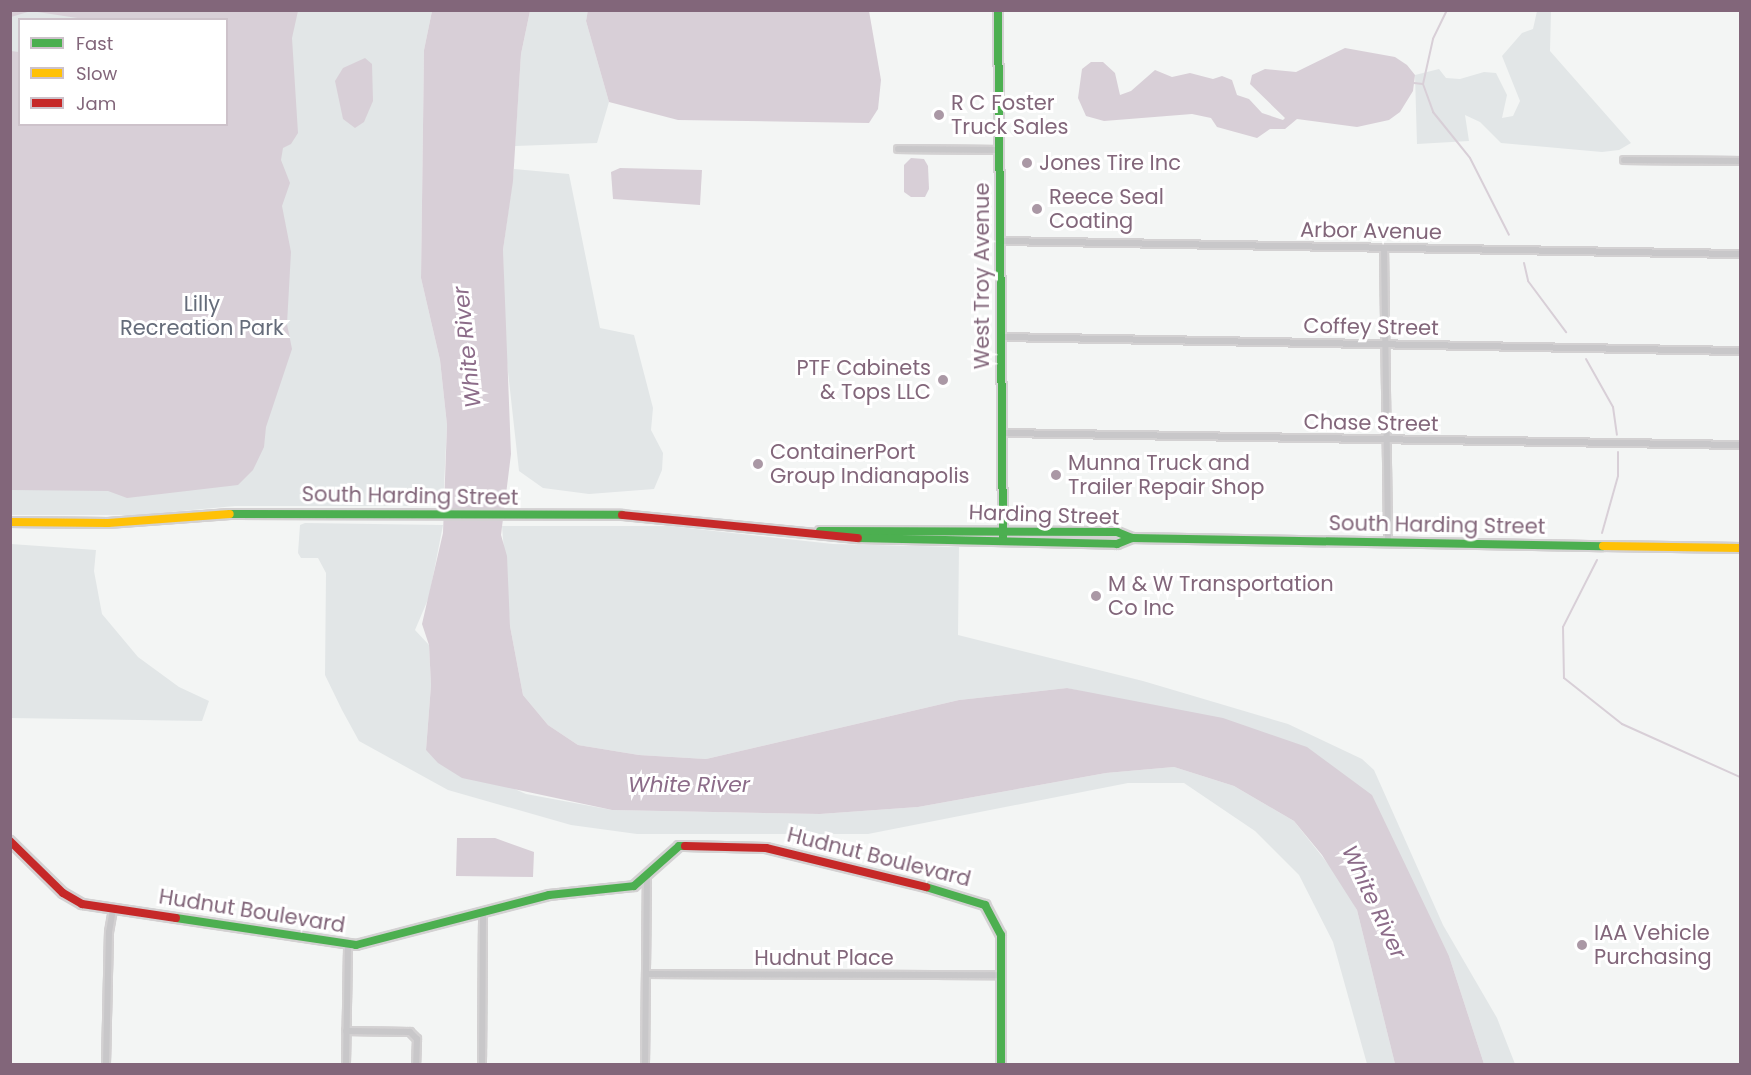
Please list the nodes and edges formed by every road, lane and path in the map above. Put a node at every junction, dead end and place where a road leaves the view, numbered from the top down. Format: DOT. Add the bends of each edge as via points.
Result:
graph roads {
  1 [pos="998,10"];
  2 [pos="898,149"];
  3 [pos="999,150"];
  4 [pos="1624,160"];
  5 [pos="1740,161"];
  6 [pos="1000,241"];
  7 [pos="1384,248"];
  8 [pos="1740,254"];
  9 [pos="1001,337"];
  10 [pos="1386,344"];
  11 [pos="1740,351"];
  12 [pos="1002,433"];
  13 [pos="1387,439"];
  14 [pos="1740,445"];
  15 [pos="10,522"];
  16 [pos="1003,529"];
  17 [pos="809,532"];
  18 [pos="1132,538"];
  19 [pos="1003,541"];
  20 [pos="1388,542"];
  21 [pos="1740,548"];
  22 [pos="10,840"];
  23 [pos="647,876"];
  24 [pos="113,909"];
  25 [pos="483,913"];
  26 [pos="348,944"];
  27 [pos="647,974"];
  28 [pos="1001,975"];
  29 [pos="346,1031"];
  30 [pos="106,1065"];
  31 [pos="346,1065"];
  32 [pos="416,1065"];
  33 [pos="482,1065"];
  34 [pos="645,1065"];
  35 [pos="1001,1065"];
  1 -- 3 [label="main road, West Troy Avenue"];
  2 -- 3 [label="street"];
  3 -- 6 [label="main road, West Troy Avenue"];
  4 -- 5 [label="street"];
  6 -- 7 [label="street, Arbor Avenue"];
  6 -- 9 [label="main road, West Troy Avenue"];
  7 -- 8 [label="street, Arbor Avenue"];
  7 -- 10 [label="street"];
  9 -- 10 [label="street, Coffey Street"];
  9 -- 12 [label="main road, West Troy Avenue"];
  10 -- 11 [label="street, Coffey Street"];
  10 -- 13 [label="street"];
  12 -- 13 [label="street, Chase Street"];
  12 -- 16 [label="main road, West Troy Avenue"];
  13 -- 14 [label="street, Chase Street"];
  13 -- 20 [label="street"];
  15 -- 17 [label="main road, South Harding Street" via="120,522 249,512 585,516 677,518"];
  16 -- 17 [label="main road, Harding Street" via="841,528"];
  16 -- 18 [label="main road, Harding Street" via="1117,532"];
  16 -- 19 [label="main road, West Troy Avenue"];
  17 -- 19 [label="main road, Harding Street" via="839,537"];
  18 -- 19 [label="main road, Harding Street" via="1117,544"];
  18 -- 20 [label="main road, South Harding Street"];
  20 -- 21 [label="main road, South Harding Street"];
  22 -- 24 [label="main road, Hudnut Boulevard" via="63,893 82,904"];
  23 -- 25 [label="main road, Hudnut Boulevard" via="634,885 549,895"];
  23 -- 27 [label="street"];
  23 -- 28 [label="main road, Hudnut Boulevard" via="679,846 744,844 973,898 988,908 999,925"];
  24 -- 26 [label="main road, Hudnut Boulevard"];
  24 -- 30 [label="street"];
  25 -- 26 [label="main road, Hudnut Boulevard" via="375,942"];
  25 -- 33 [label="street"];
  26 -- 29 [label="street"];
  27 -- 28 [label="street, Hudnut Place"];
  27 -- 34 [label="street"];
  28 -- 35 [label="main road, Hudnut Boulevard"];
  29 -- 31 [label="street"];
  29 -- 32 [label="street" via="411,1032 417,1039"];
}
